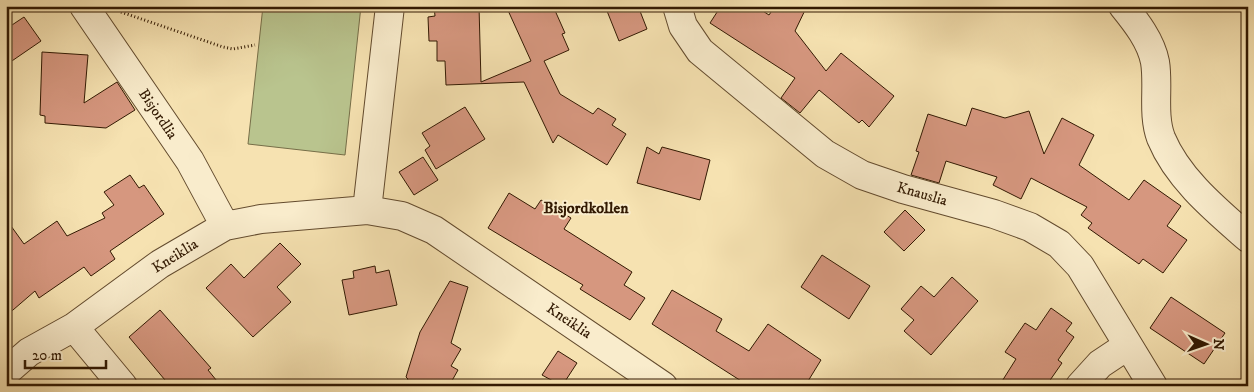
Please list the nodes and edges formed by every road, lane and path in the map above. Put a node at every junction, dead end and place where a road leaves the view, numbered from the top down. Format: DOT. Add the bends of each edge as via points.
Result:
graph roads {
  1 [pos="84,6"];
  2 [pos="390,6"];
  3 [pos="677,6"];
  4 [pos="1123,6"];
  5 [pos="118,10"];
  6 [pos="255,45"];
  7 [pos="367,210"];
  8 [pos="224,226"];
  9 [pos="1248,238"];
  10 [pos="74,327"];
  11 [pos="1127,346"];
  12 [pos="6,372"];
  13 [pos="123,386"];
  14 [pos="663,386"];
  15 [pos="1080,386"];
  16 [pos="1153,386"];
  1 -- 8 [label="street, Bisjordlia" via="190,161"];
  2 -- 7 [label="street"];
  3 -- 11 [label="street, Knauslia" via="683,26 700,50 825,154 862,175 994,214 1030,227 1059,244 1080,266"];
  4 -- 9 [label="street" via="1142,30 1155,60 1157,115 1161,136 1172,158 1186,179"];
  5 -- 6 [label="path" via="223,47 234,49"];
  7 -- 8 [label="street, Kneiklia" via="262,219"];
  7 -- 14 [label="street, Kneiklia" via="402,216 434,230"];
  8 -- 10 [label="street, Kneiklia" via="160,264"];
  10 -- 12 [label="street, Kneiklia" via="29,352"];
  10 -- 13 [label="street"];
  11 -- 15 [label="street" via="1100,364"];
  11 -- 16 [label="street, Knauslia"];
}
